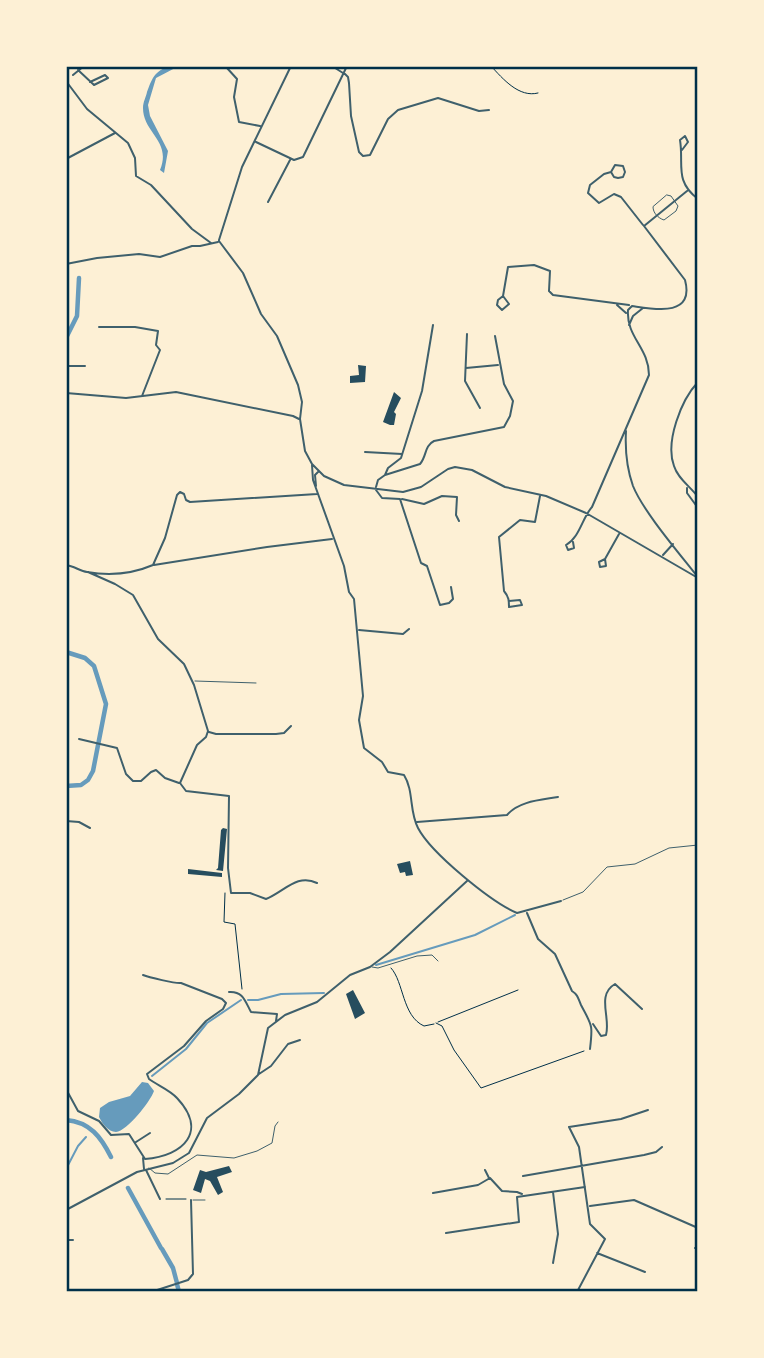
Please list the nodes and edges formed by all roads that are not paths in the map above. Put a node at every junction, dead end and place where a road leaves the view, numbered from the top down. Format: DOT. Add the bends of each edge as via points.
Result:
graph roads {
  1 [pos="84,66"];
  2 [pos="291,66"];
  3 [pos="332,66"];
  4 [pos="346,66"];
  5 [pos="227,68"];
  6 [pos="78,70"];
  7 [pos="344,73"];
  8 [pos="73,75"];
  9 [pos="66,80"];
  10 [pos="90,82"];
  11 [pos="489,110"];
  12 [pos="261,126"];
  13 [pos="116,133"];
  14 [pos="254,141"];
  15 [pos="682,150"];
  16 [pos="66,159"];
  17 [pos="290,159"];
  18 [pos="611,172"];
  19 [pos="687,191"];
  20 [pos="698,199"];
  21 [pos="674,200"];
  22 [pos="268,202"];
  23 [pos="657,215"];
  24 [pos="643,226"];
  25 [pos="219,241"];
  26 [pos="211,243"];
  27 [pos="66,264"];
  28 [pos="503,296"];
  29 [pos="617,304"];
  30 [pos="633,306"];
  31 [pos="644,308"];
  32 [pos="637,312"];
  33 [pos="627,314"];
  34 [pos="633,316"];
  35 [pos="433,325"];
  36 [pos="629,326"];
  37 [pos="99,327"];
  38 [pos="467,334"];
  39 [pos="495,336"];
  40 [pos="499,365"];
  41 [pos="66,366"];
  42 [pos="85,366"];
  43 [pos="464,368"];
  44 [pos="698,382"];
  45 [pos="66,393"];
  46 [pos="142,397"];
  47 [pos="480,408"];
  48 [pos="300,419"];
  49 [pos="626,430"];
  50 [pos="365,452"];
  51 [pos="403,454"];
  52 [pos="312,464"];
  53 [pos="318,471"];
  54 [pos="385,475"];
  55 [pos="687,486"];
  56 [pos="317,489"];
  57 [pos="376,489"];
  58 [pos="318,494"];
  59 [pos="540,495"];
  60 [pos="698,497"];
  61 [pos="400,499"];
  62 [pos="698,508"];
  63 [pos="586,513"];
  64 [pos="459,521"];
  65 [pos="619,533"];
  66 [pos="334,539"];
  67 [pos="573,542"];
  68 [pos="673,544"];
  69 [pos="663,556"];
  70 [pos="606,559"];
  71 [pos="66,565"];
  72 [pos="153,565"];
  73 [pos="88,572"];
  74 [pos="698,577"];
  75 [pos="451,587"];
  76 [pos="509,601"];
  77 [pos="409,629"];
  78 [pos="358,630"];
  79 [pos="193,682"];
  80 [pos="256,683"];
  81 [pos="291,726"];
  82 [pos="208,731"];
  83 [pos="79,739"];
  84 [pos="180,783"];
  85 [pos="558,797"];
  86 [pos="66,821"];
  87 [pos="416,822"];
  88 [pos="90,828"];
  89 [pos="698,845"];
  90 [pos="467,880"];
  91 [pos="317,883"];
  92 [pos="561,901"];
  93 [pos="526,912"];
  94 [pos="438,961"];
  95 [pos="370,967"];
  96 [pos="143,975"];
  97 [pos="229,992"];
  98 [pos="642,1009"];
  99 [pos="591,1020"];
  100 [pos="275,1022"];
  101 [pos="299,1040"];
  102 [pos="590,1049"];
  103 [pos="258,1075"];
  104 [pos="66,1089"];
  105 [pos="648,1110"];
  106 [pos="278,1122"];
  107 [pos="150,1133"];
  108 [pos="135,1143"];
  109 [pos="662,1147"];
  110 [pos="143,1157"];
  111 [pos="148,1159"];
  112 [pos="582,1166"];
  113 [pos="146,1169"];
  114 [pos="485,1170"];
  115 [pos="523,1176"];
  116 [pos="490,1178"];
  117 [pos="585,1187"];
  118 [pos="552,1191"];
  119 [pos="433,1193"];
  120 [pos="523,1195"];
  121 [pos="160,1199"];
  122 [pos="191,1200"];
  123 [pos="205,1200"];
  124 [pos="588,1206"];
  125 [pos="66,1210"];
  126 [pos="698,1228"];
  127 [pos="446,1234"];
  128 [pos="66,1240"];
  129 [pos="73,1240"];
  130 [pos="597,1253"];
  131 [pos="553,1263"];
  132 [pos="645,1272"];
  133 [pos="151,1292"];
  134 [pos="577,1292"];
  1 -- 6 [label="street"];
  2 -- 12 [label="street"];
  3 -- 7 [label="street"];
  4 -- 7 [label="street"];
  5 -- 12 [label="street" via="237,79 234,97 239,122"];
  6 -- 8 [label="street"];
  6 -- 10 [label="street"];
  7 -- 11 [label="street" via="363,156 370,155 388,119 398,110 438,98"];
  7 -- 17 [label="street" via="303,157"];
  9 -- 13 [label="street" via="84,106"];
  12 -- 14 [label="street"];
  13 -- 16 [label="street"];
  13 -- 26 [label="street" via="128,142 136,176"];
  14 -- 17 [label="street"];
  14 -- 25 [label="street"];
  15 -- 19 [label="street" via="681,176"];
  17 -- 22 [label="street"];
  18 -- 18 [label="street" via="618,178 625,169 618,164"];
  18 -- 24 [label="street" via="590,184 588,193 599,203 614,194 621,197"];
  19 -- 20 [label="street"];
  19 -- 21 [label="street"];
  21 -- 23 [label="street"];
  21 -- 23 [label="lane" via="667,195 657,203 653,207"];
  21 -- 23 [label="lane" via="676,211 664,220"];
  23 -- 24 [label="street"];
  24 -- 31 [label="street" via="687,289 681,304 672,309"];
  25 -- 26 [label="street"];
  25 -- 48 [label="street" via="277,336 298,385"];
  26 -- 27 [label="street" via="160,257 139,254"];
  28 -- 29 [label="street" via="509,267 534,265 550,271 553,295"];
  29 -- 30 [label="street"];
  29 -- 33 [label="street"];
  30 -- 31 [label="street"];
  30 -- 32 [label="street"];
  30 -- 33 [label="street"];
  31 -- 32 [label="street"];
  32 -- 34 [label="street"];
  33 -- 34 [label="street"];
  33 -- 36 [label="street"];
  34 -- 36 [label="street"];
  35 -- 51 [label="street" via="422,391"];
  36 -- 49 [label="street" via="646,356 649,375"];
  37 -- 46 [label="street" via="159,331 156,345 160,350"];
  38 -- 43 [label="street"];
  39 -- 40 [label="street"];
  40 -- 43 [label="street"];
  40 -- 54 [label="street" via="513,401 504,427 434,441 420,464"];
  41 -- 42 [label="street"];
  43 -- 47 [label="street" via="465,381"];
  44 -- 55 [label="street" via="680,413 670,450 674,468"];
  45 -- 46 [label="street"];
  46 -- 48 [label="street" via="176,392"];
  48 -- 52 [label="street"];
  49 -- 63 [label="street"];
  49 -- 68 [label="street" via="633,486"];
  50 -- 51 [label="street"];
  51 -- 54 [label="street"];
  52 -- 53 [label="street"];
  52 -- 56 [label="street"];
  53 -- 56 [label="street"];
  53 -- 57 [label="street" via="339,484"];
  54 -- 57 [label="street"];
  55 -- 60 [label="street"];
  55 -- 62 [label="street"];
  56 -- 58 [label="street"];
  57 -- 59 [label="street" via="413,490 455,467"];
  57 -- 61 [label="street" via="382,498"];
  58 -- 66 [label="street"];
  58 -- 72 [label="street" via="187,502 183,493 178,493"];
  59 -- 63 [label="street"];
  59 -- 76 [label="street" via="535,522 520,520 499,537 504,592"];
  61 -- 64 [label="street" via="424,504 442,496 457,497"];
  61 -- 75 [label="street" via="440,605 453,599"];
  63 -- 65 [label="street"];
  63 -- 67 [label="street"];
  65 -- 69 [label="street"];
  65 -- 70 [label="street"];
  66 -- 72 [label="street"];
  66 -- 78 [label="street" via="354,599"];
  68 -- 69 [label="street"];
  68 -- 74 [label="street"];
  69 -- 74 [label="street"];
  71 -- 73 [label="street"];
  72 -- 73 [label="street" via="137,572"];
  73 -- 79 [label="street" via="133,595 158,639 184,664"];
  77 -- 78 [label="street" via="404,634"];
  78 -- 87 [label="street" via="362,744 388,772 404,775"];
  79 -- 80 [label="lane"];
  79 -- 82 [label="street"];
  81 -- 82 [label="street" via="276,734"];
  82 -- 84 [label="street"];
  83 -- 84 [label="street" via="117,748 133,781 156,770"];
  84 -- 91 [label="street" via="186,791 229,796 230,893 266,899 300,879"];
  85 -- 87 [label="street" via="532,801 507,815"];
  86 -- 88 [label="street"];
  87 -- 90 [label="street" via="434,848"];
  89 -- 92 [label="lane" via="663,850 635,864 607,867 583,892"];
  90 -- 93 [label="street" via="515,913"];
  90 -- 95 [label="street"];
  92 -- 93 [label="street"];
  93 -- 99 [label="street" via="538,939 555,954"];
  94 -- 95 [label="lane" via="432,955 417,956"];
  95 -- 100 [label="street" via="350,975 317,1002"];
  96 -- 111 [label="street" via="181,983 226,1003 184,1046 147,1074 176,1097 193,1123 185,1145"];
  97 -- 100 [label="street" via="238,992 251,1012 277,1014"];
  98 -- 99 [label="street" via="615,984 608,989 605,1002 608,1031 604,1037"];
  99 -- 102 [label="street"];
  100 -- 103 [label="street" via="266,1030"];
  101 -- 103 [label="street" via="288,1044"];
  103 -- 113 [label="street" via="204,1121 192,1150 173,1163"];
  104 -- 108 [label="street" via="78,1111 99,1121 111,1135 127,1133"];
  105 -- 112 [label="street" via="569,1128"];
  106 -- 113 [label="lane" via="272,1143 257,1151 234,1158 197,1155 168,1174"];
  107 -- 108 [label="street"];
  108 -- 110 [label="street"];
  109 -- 112 [label="street" via="644,1155"];
  110 -- 111 [label="street"];
  110 -- 113 [label="street"];
  111 -- 113 [label="street"];
  112 -- 115 [label="street"];
  112 -- 117 [label="street"];
  113 -- 121 [label="street"];
  113 -- 125 [label="street"];
  114 -- 116 [label="street"];
  116 -- 119 [label="street" via="478,1185"];
  116 -- 120 [label="street" via="502,1191"];
  117 -- 118 [label="street"];
  117 -- 124 [label="street"];
  118 -- 120 [label="street"];
  118 -- 131 [label="street" via="558,1234"];
  120 -- 127 [label="street" via="517,1197 519,1222"];
  122 -- 123 [label="lane"];
  122 -- 133 [label="street" via="191,1278"];
  124 -- 126 [label="street" via="634,1199"];
  124 -- 130 [label="street" via="590,1224 605,1237"];
  128 -- 129 [label="street"];
  130 -- 132 [label="street"];
  130 -- 134 [label="street"];
}
